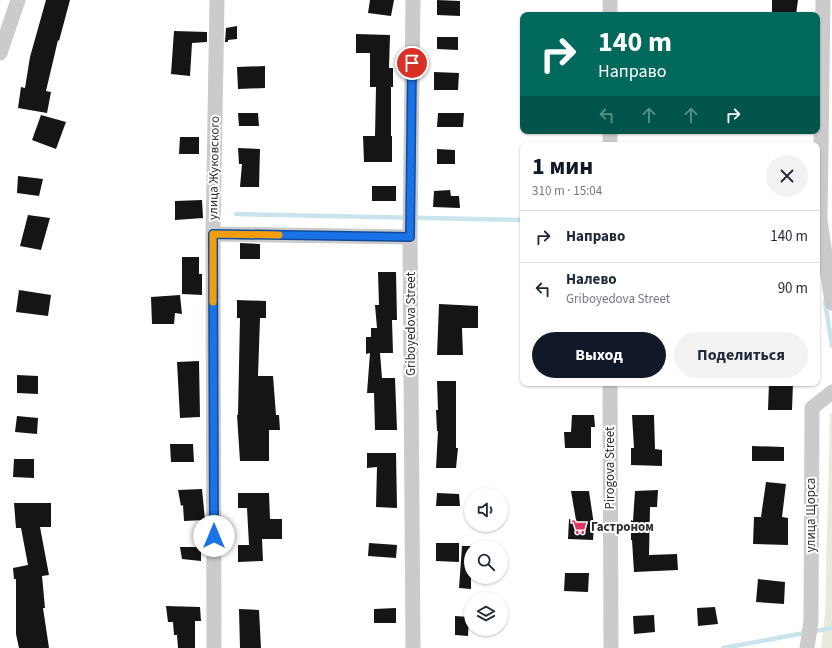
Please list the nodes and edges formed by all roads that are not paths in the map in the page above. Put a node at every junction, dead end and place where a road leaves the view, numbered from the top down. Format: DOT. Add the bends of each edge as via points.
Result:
graph roads {
  1 [pos="18,0"];
  2 [pos="217,0"];
  3 [pos="413,0"];
  4 [pos="610,0"];
  5 [pos="823,0"];
  6 [pos="610,12"];
  7 [pos="0,52"];
  8 [pos="213,234"];
  9 [pos="410,237"];
  10 [pos="832,303"];
  11 [pos="610,386"];
  12 [pos="832,392"];
  13 [pos="214,648"];
  14 [pos="413,648"];
  15 [pos="611,648"];
  16 [pos="807,648"];
  1 -- 7 [label="street"];
  2 -- 8 [label="street, улица Жуковского"];
  3 -- 9 [label="street, Griboyedova Street"];
  4 -- 6 [label="street"];
  5 -- 10 [label="street" via="820,220"];
  8 -- 9 [label="street"];
  8 -- 13 [label="street, улица Жуковского"];
  9 -- 14 [label="street, Griboyedova Street"];
  11 -- 15 [label="street, Pirogova Street"];
  12 -- 16 [label="street, улица Щорса" via="812,408 811,621"];
}
